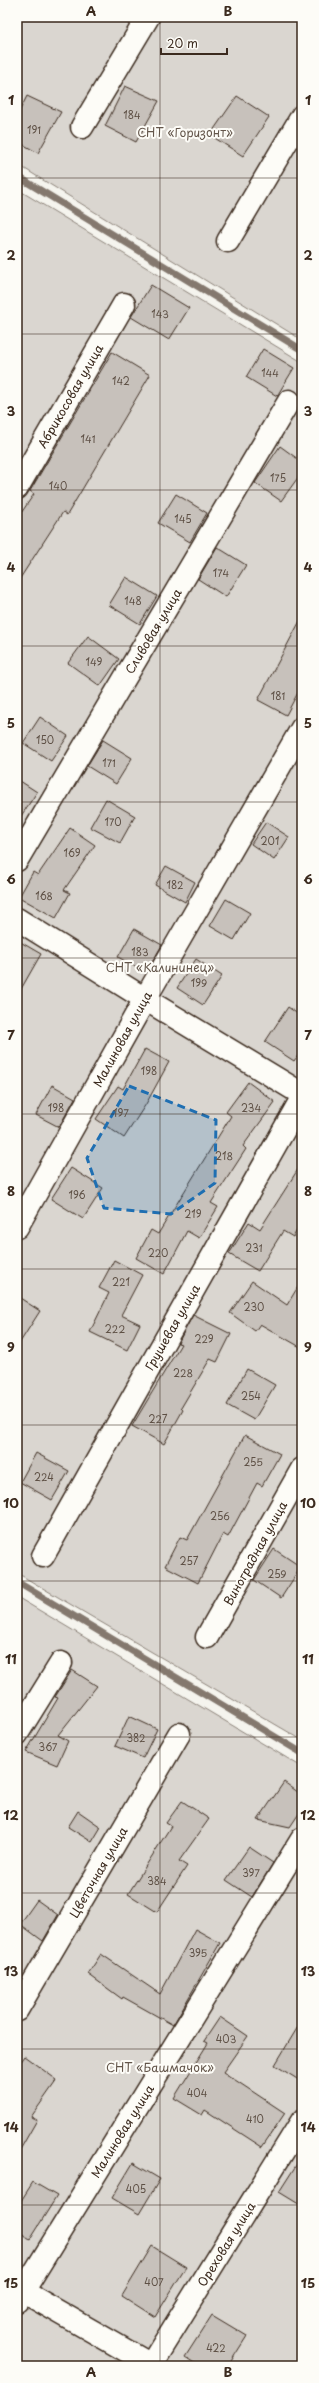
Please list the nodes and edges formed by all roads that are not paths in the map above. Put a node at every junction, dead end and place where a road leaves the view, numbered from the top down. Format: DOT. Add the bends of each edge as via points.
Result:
graph roads {
  1 [pos="148,17"];
  2 [pos="302,116"];
  3 [pos="82,127"];
  4 [pos="228,241"];
  5 [pos="124,304"];
  6 [pos="289,401"];
  7 [pos="17,488"];
  8 [pos="302,728"];
  9 [pos="17,860"];
  10 [pos="17,919"];
  11 [pos="145,999"];
  12 [pos="302,1094"];
  13 [pos="302,1098"];
  14 [pos="17,1226"];
  15 [pos="302,1469"];
  16 [pos="43,1556"];
  17 [pos="207,1637"];
  18 [pos="61,1663"];
  19 [pos="17,1734"];
  20 [pos="179,1734"];
  21 [pos="302,1839"];
  22 [pos="17,2010"];
  23 [pos="302,2121"];
  24 [pos="19,2294"];
  25 [pos="152,2366"];
  1 -- 3 [label="street"];
  2 -- 4 [label="street"];
  5 -- 7 [label="street, Абрикосовая улица"];
  6 -- 9 [label="street, Сливовая улица"];
  8 -- 11 [label="street, Малиновая улица"];
  10 -- 11 [label="street"];
  11 -- 12 [label="street"];
  11 -- 14 [label="street, Малиновая улица"];
  13 -- 16 [label="street, Грушевая улица"];
  15 -- 17 [label="street, Виноградная улица"];
  18 -- 19 [label="street"];
  20 -- 22 [label="street, Цветочная улица"];
  21 -- 24 [label="street, Малиновая улица"];
  23 -- 25 [label="street, Ореховая улица"];
  24 -- 25 [label="street"];
}
